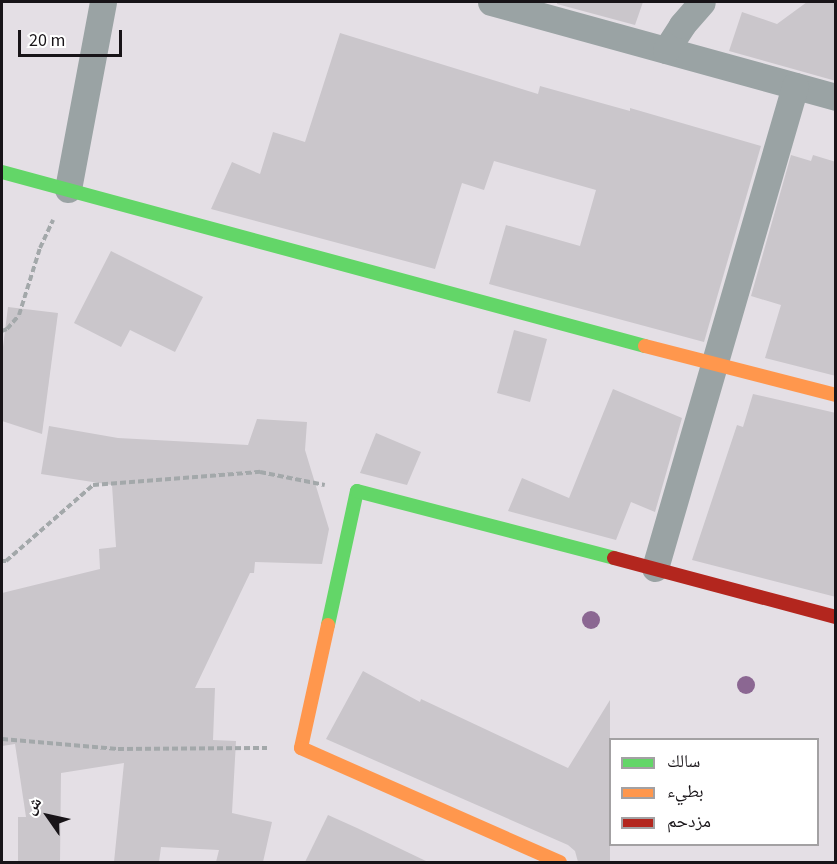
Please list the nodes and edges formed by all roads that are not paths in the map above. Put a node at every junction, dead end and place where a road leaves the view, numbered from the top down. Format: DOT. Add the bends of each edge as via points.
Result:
graph roads {
  1 [pos="103,2"];
  2 [pos="702,2"];
  3 [pos="500,3"];
  4 [pos="666,51"];
  5 [pos="795,86"];
  6 [pos="836,97"];
  7 [pos="2,172"];
  8 [pos="68,189"];
  9 [pos="712,364"];
  10 [pos="836,395"];
  11 [pos="654,568"];
  12 [pos="836,617"];
  13 [pos="560,862"];
  1 -- 8 [label="street"];
  2 -- 4 [label="street"];
  3 -- 4 [label="street"];
  4 -- 5 [label="street"];
  5 -- 6 [label="street"];
  5 -- 9 [label="street"];
  7 -- 8 [label="street"];
  8 -- 9 [label="street"];
  9 -- 10 [label="street"];
  9 -- 11 [label="street"];
  11 -- 12 [label="street"];
  11 -- 13 [label="street" via="357,491 301,748"];
}
